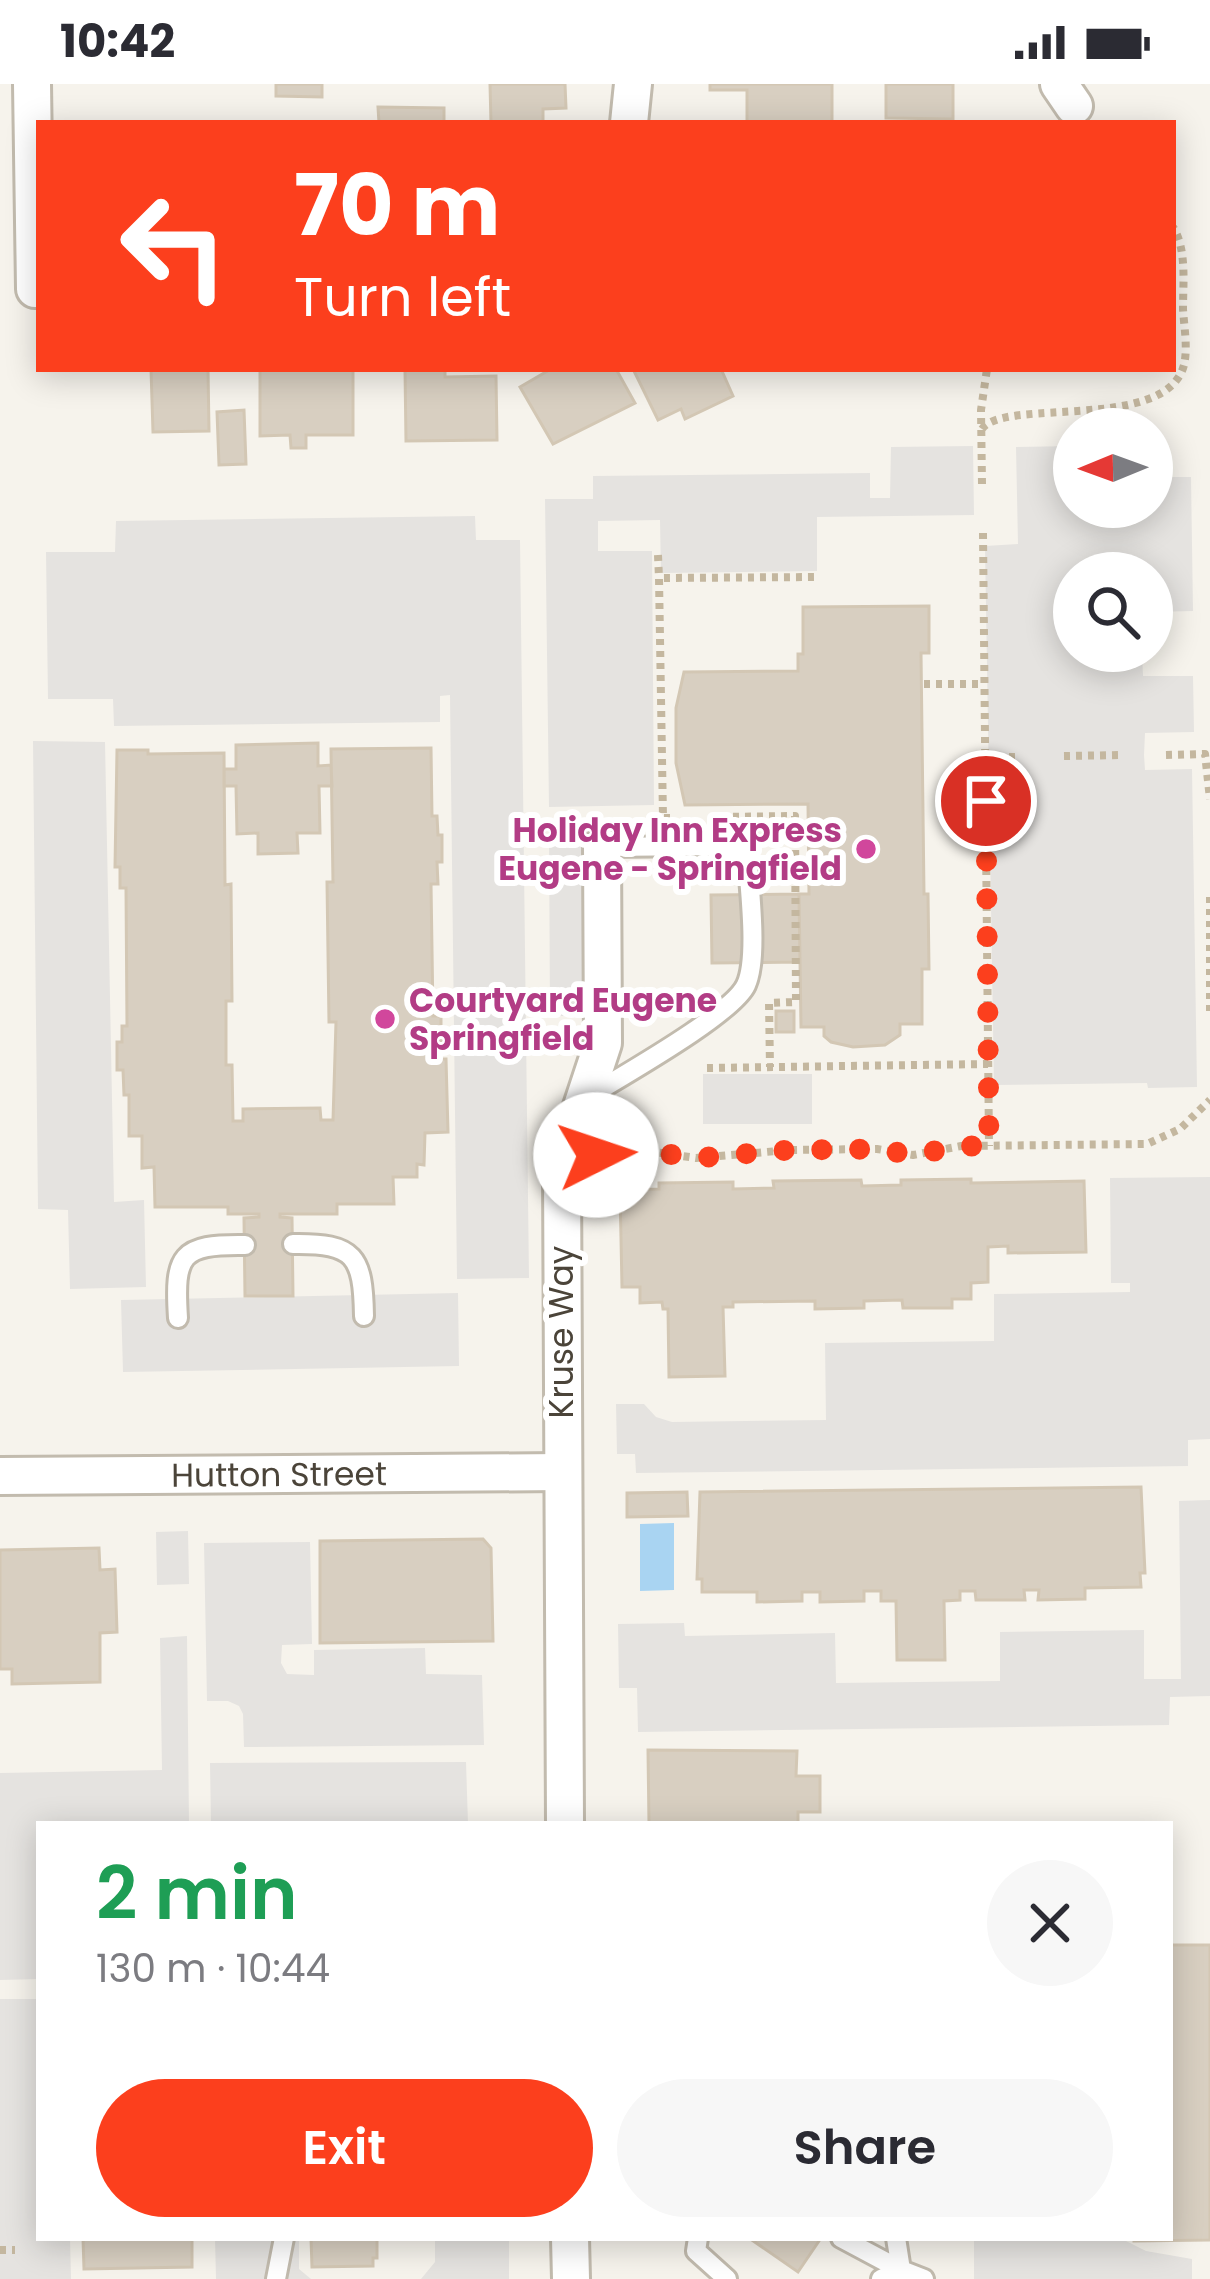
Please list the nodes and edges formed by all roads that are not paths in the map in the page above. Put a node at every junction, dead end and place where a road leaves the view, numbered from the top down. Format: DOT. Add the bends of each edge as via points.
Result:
graph roads {
  1 [pos="32,84"];
  2 [pos="633,84"];
  3 [pos="629,120"];
  4 [pos="36,248"];
  5 [pos="602,847"];
  6 [pos="585,1099"];
  7 [pos="292,1244"];
  8 [pos="245,1245"];
  9 [pos="364,1316"];
  10 [pos="178,1318"];
  11 [pos="560,1472"];
  12 [pos="0,1476"];
  13 [pos="565,1821"];
  14 [pos="283,2241"];
  15 [pos="570,2241"];
  16 [pos="698,2241"];
  17 [pos="847,2241"];
  18 [pos="896,2241"];
  19 [pos="901,2270"];
  20 [pos="276,2279"];
  21 [pos="571,2279"];
  22 [pos="727,2279"];
  23 [pos="881,2279"];
  24 [pos="924,2279"];
  1 -- 4 [label="street"];
  2 -- 3 [label="street"];
  5 -- 6 [label="street, Kruse Way" via="603,1043"];
  5 -- 6 [label="lane" via="736,851 748,864 750,964 747,983 724,1010"];
  6 -- 11 [label="street, Kruse Way" via="562,1167"];
  7 -- 9 [label="lane" via="328,1243 350,1254 364,1276"];
  8 -- 10 [label="lane" via="207,1244 185,1258 176,1283"];
  11 -- 12 [label="street, Hutton Street"];
  11 -- 13 [label="street, Kruse Way"];
  14 -- 20 [label="lane"];
  15 -- 21 [label="street"];
  16 -- 22 [label="lane" via="696,2252"];
  17 -- 19 [label="lane"];
  18 -- 19 [label="lane"];
  19 -- 23 [label="lane"];
  19 -- 24 [label="lane"];
}
